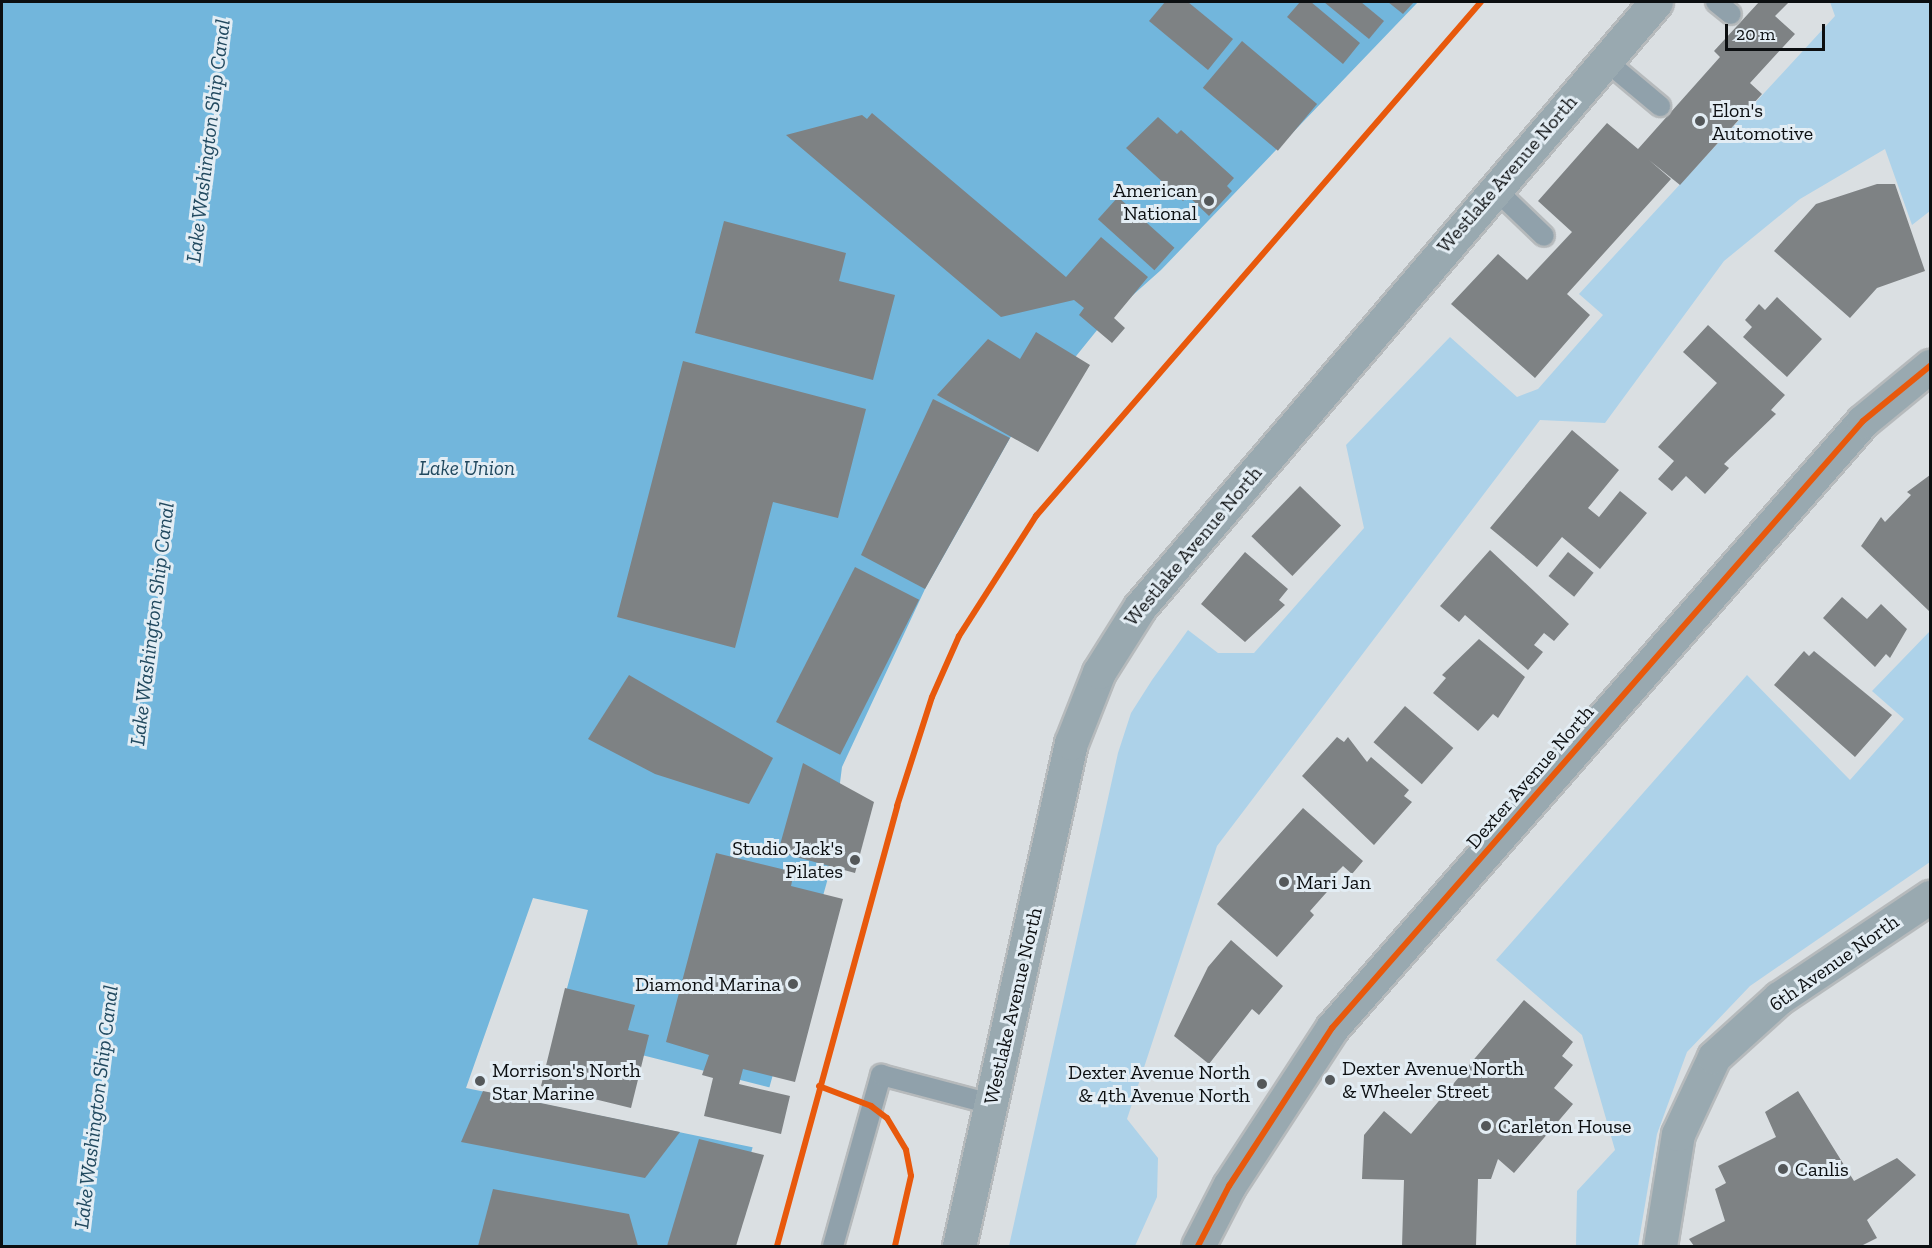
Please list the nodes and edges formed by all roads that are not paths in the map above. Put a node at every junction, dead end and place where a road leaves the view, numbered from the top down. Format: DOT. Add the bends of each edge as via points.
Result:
graph roads {
  1 [pos="1656,2"];
  2 [pos="1605,60"];
  3 [pos="1660,106"];
  4 [pos="1494,188"];
  5 [pos="1544,236"];
  6 [pos="1930,366"];
  7 [pos="1930,897"];
  8 [pos="991,1104"];
  9 [pos="833,1246"];
  10 [pos="959,1246"];
  11 [pos="1198,1246"];
  12 [pos="1660,1246"];
  1 -- 2 [label="main road, Westlake Avenue North"];
  2 -- 3 [label="lane"];
  2 -- 4 [label="main road, Westlake Avenue North"];
  4 -- 5 [label="lane"];
  4 -- 8 [label="main road, Westlake Avenue North" via="1140,607 1099,672 1071,743"];
  6 -- 11 [label="main road, Dexter Avenue North" via="1863,421 1332,1029 1229,1186"];
  7 -- 12 [label="main road, 6th Avenue North" via="1779,998 1714,1057 1678,1134"];
  8 -- 9 [label="lane" via="881,1075"];
  8 -- 10 [label="main road, Westlake Avenue North"];
}
